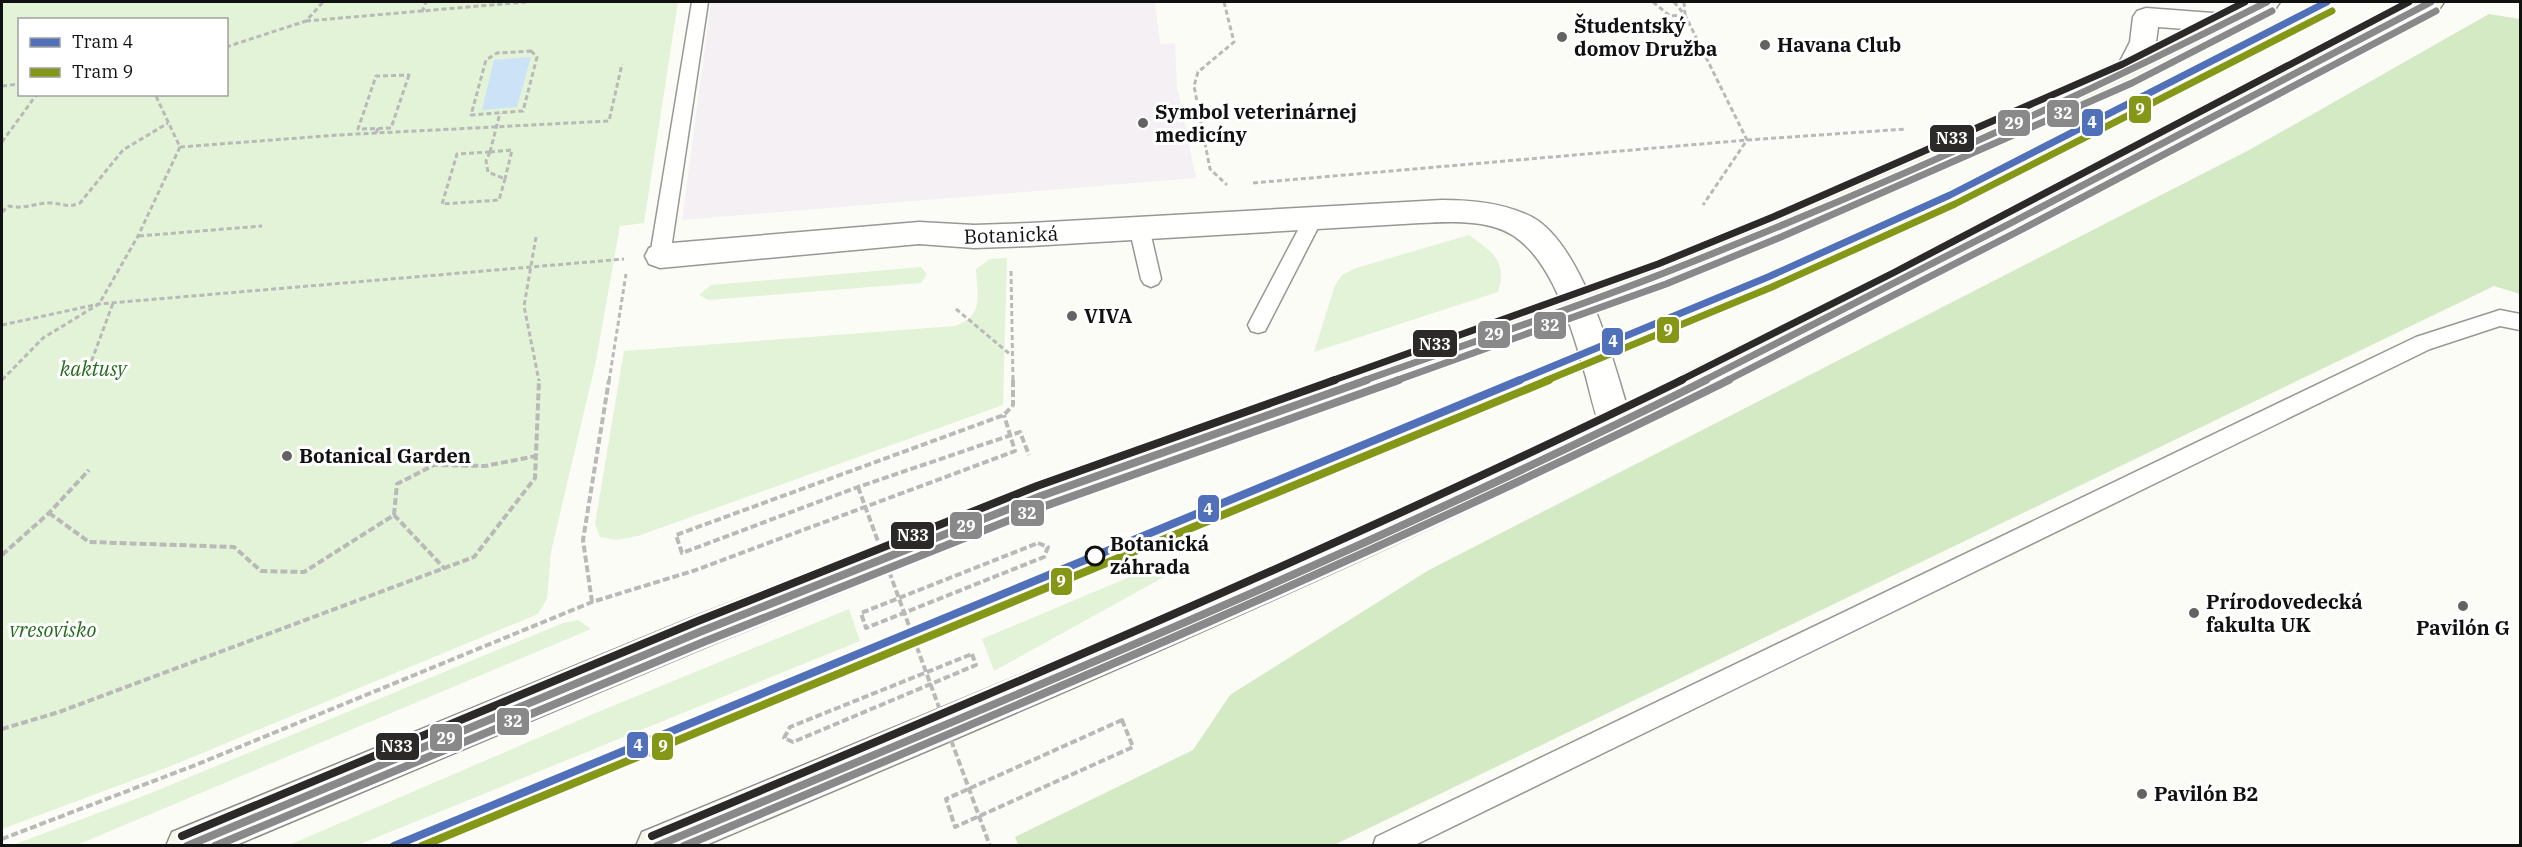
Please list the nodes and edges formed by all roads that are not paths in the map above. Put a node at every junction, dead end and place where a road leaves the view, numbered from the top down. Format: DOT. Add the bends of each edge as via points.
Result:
graph roads {
  1 [pos="700,2"];
  2 [pos="2267,2"];
  3 [pos="2431,2"];
  4 [pos="2139,9"];
  5 [pos="2226,23"];
  6 [pos="2128,73"];
  7 [pos="1314,218"];
  8 [pos="1139,227"];
  9 [pos="660,256"];
  10 [pos="1151,279"];
  11 [pos="1576,304"];
  12 [pos="2520,322"];
  13 [pos="1258,325"];
  14 [pos="1615,424"];
  15 [pos="186,846"];
  16 [pos="656,846"];
  17 [pos="1385,846"];
  1 -- 9 [label="lane, Botanická"];
  2 -- 5 [label="main road"];
  3 -- 14 [label="main road" via="1827,318"];
  4 -- 5 [label="street"];
  4 -- 6 [label="street" via="2143,42"];
  5 -- 6 [label="main road"];
  6 -- 11 [label="main road" via="1777,227"];
  7 -- 8 [label="street, Botanická"];
  7 -- 11 [label="street, Botanická" via="1441,212 1499,216 1524,226 1542,245 1558,266"];
  7 -- 13 [label="lane"];
  8 -- 9 [label="street, Botanická" via="1011,237 919,233"];
  8 -- 10 [label="lane"];
  11 -- 14 [label="street, Botanická" via="1595,351"];
  11 -- 15 [label="main road" via="1041,496 702,631"];
  12 -- 17 [label="lane" via="2500,318 2423,343"];
  14 -- 16 [label="main road" via="1163,632"];
}
